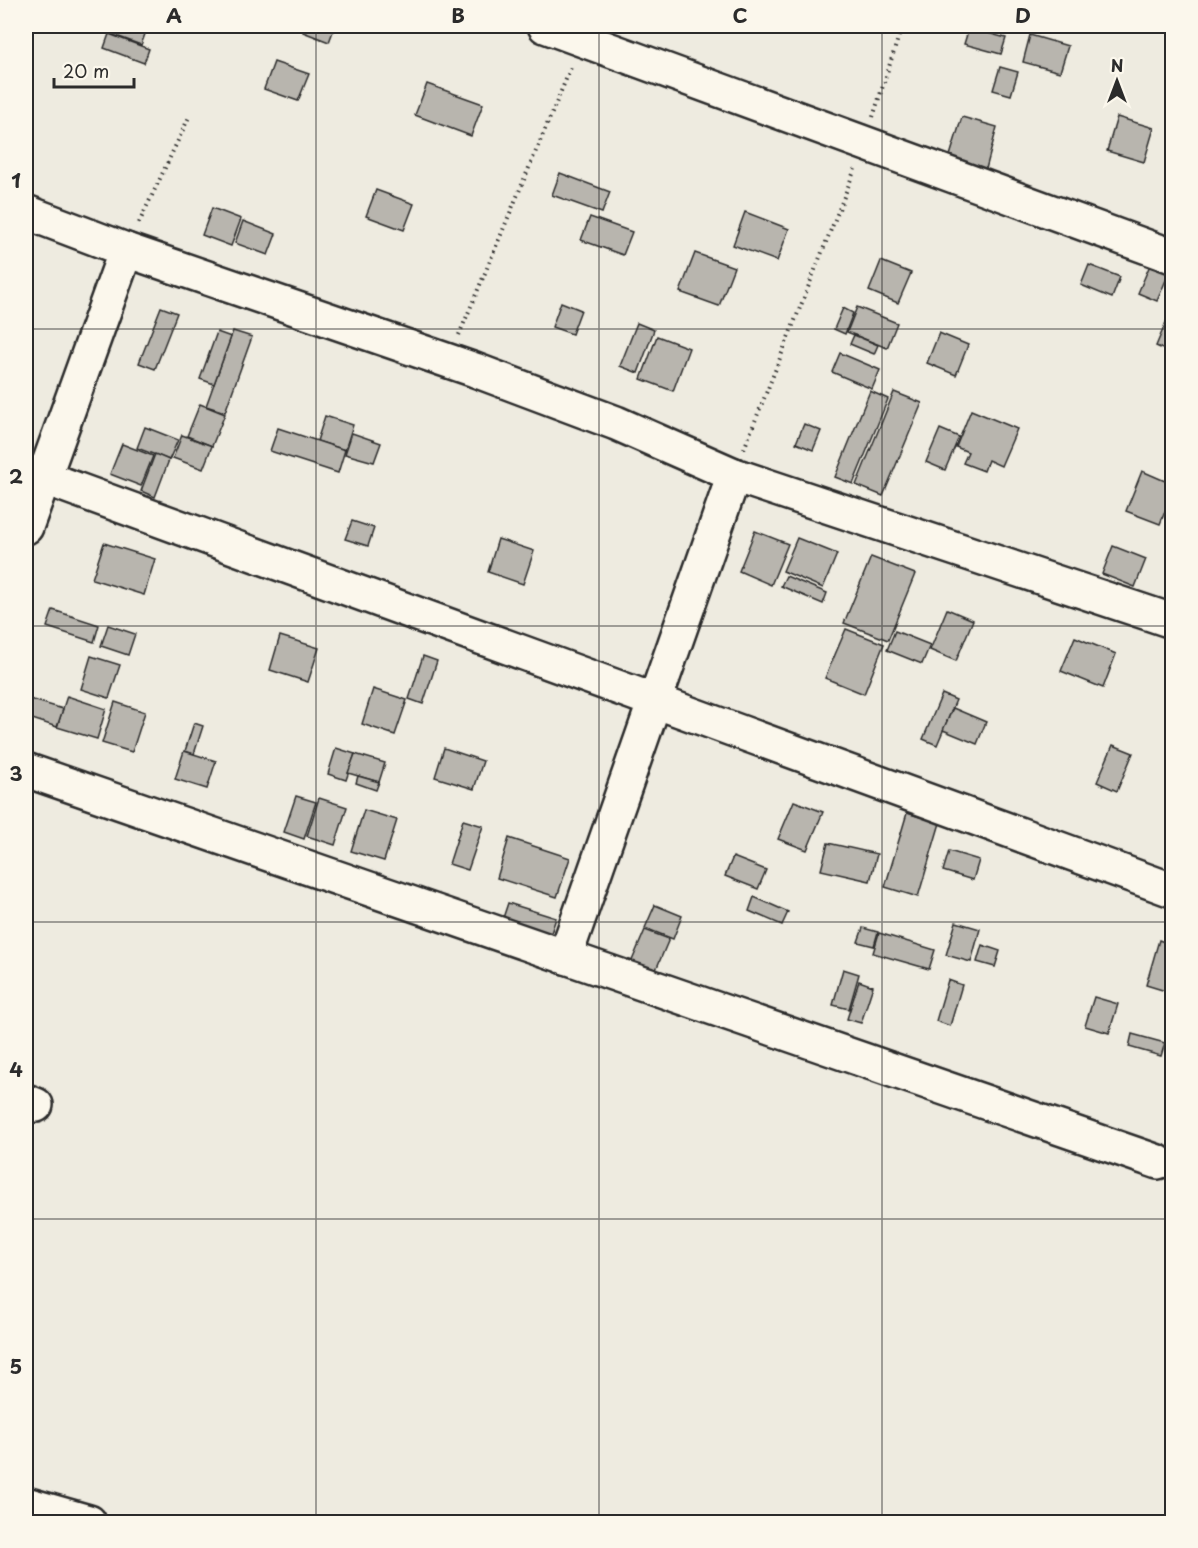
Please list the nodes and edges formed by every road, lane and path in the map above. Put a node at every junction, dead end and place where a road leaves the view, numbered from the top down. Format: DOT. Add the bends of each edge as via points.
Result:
graph roads {
  1 [pos="545,26"];
  2 [pos="902,26"];
  3 [pos="583,39"];
  4 [pos="190,116"];
  5 [pos="865,143"];
  6 [pos="26,212"];
  7 [pos="126,250"];
  8 [pos="1173,256"];
  9 [pos="448,360"];
  10 [pos="34,474"];
  11 [pos="734,475"];
  12 [pos="26,527"];
  13 [pos="1173,621"];
  14 [pos="656,700"];
  15 [pos="26,770"];
  16 [pos="1173,890"];
  17 [pos="565,957"];
  18 [pos="1158,1162"];
  19 [pos="26,1504"];
  20 [pos="89,1522"];
  1 -- 3 [label="street"];
  2 -- 5 [label="path"];
  3 -- 5 [label="street"];
  3 -- 9 [label="path"];
  4 -- 7 [label="path"];
  5 -- 8 [label="street"];
  5 -- 11 [label="path"];
  6 -- 7 [label="street"];
  7 -- 9 [label="street"];
  7 -- 10 [label="street"];
  9 -- 11 [label="street" via="616,423"];
  10 -- 12 [label="street"];
  10 -- 14 [label="street"];
  11 -- 13 [label="street"];
  11 -- 14 [label="street"];
  14 -- 16 [label="street"];
  14 -- 17 [label="street"];
  15 -- 17 [label="street"];
  17 -- 18 [label="street"];
  19 -- 20 [label="street"];
}
